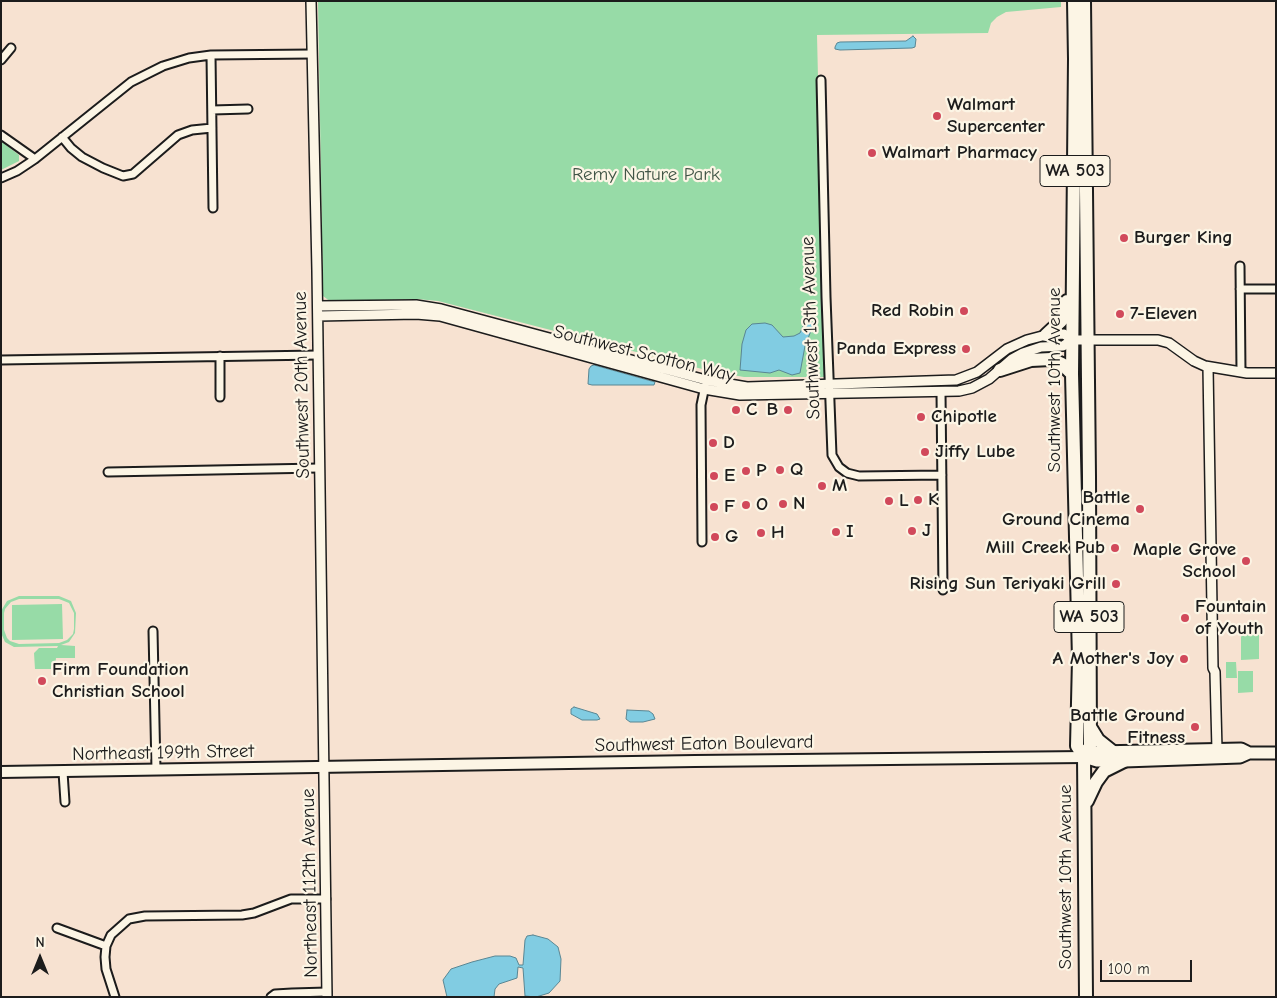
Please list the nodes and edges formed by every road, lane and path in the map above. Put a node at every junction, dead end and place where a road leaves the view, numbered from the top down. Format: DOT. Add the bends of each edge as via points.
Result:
graph roads {
  1 [pos="311,1"];
  2 [pos="1074,1"];
  3 [pos="1084,1"];
  4 [pos="11,48"];
  5 [pos="312,54"];
  6 [pos="211,55"];
  7 [pos="1,60"];
  8 [pos="821,80"];
  9 [pos="248,109"];
  10 [pos="212,110"];
  11 [pos="212,128"];
  12 [pos="1,135"];
  13 [pos="62,137"];
  14 [pos="35,159"];
  15 [pos="1,178"];
  16 [pos="213,208"];
  17 [pos="1240,266"];
  18 [pos="1073,287"];
  19 [pos="1240,289"];
  20 [pos="1276,289"];
  21 [pos="318,311"];
  22 [pos="1046,335"];
  23 [pos="1072,340"];
  24 [pos="1088,340"];
  25 [pos="318,354"];
  26 [pos="220,356"];
  27 [pos="1,360"];
  28 [pos="1208,367"];
  29 [pos="1000,370"];
  30 [pos="1241,372"];
  31 [pos="1276,373"];
  32 [pos="1072,374"];
  33 [pos="830,384"];
  34 [pos="705,385"];
  35 [pos="941,392"];
  36 [pos="830,394"];
  37 [pos="220,397"];
  38 [pos="319,468"];
  39 [pos="108,472"];
  40 [pos="942,475"];
  41 [pos="702,542"];
  42 [pos="944,590"];
  43 [pos="153,631"];
  44 [pos="1090,727"];
  45 [pos="1213,750"];
  46 [pos="1113,752"];
  47 [pos="1276,753"];
  48 [pos="1249,754"];
  49 [pos="1084,757"];
  50 [pos="1185,759"];
  51 [pos="1124,761"];
  52 [pos="325,768"];
  53 [pos="156,770"];
  54 [pos="1,772"];
  55 [pos="63,772"];
  56 [pos="65,802"];
  57 [pos="1084,806"];
  58 [pos="326,899"];
  59 [pos="57,928"];
  60 [pos="106,946"];
  61 [pos="327,994"];
  62 [pos="115,997"];
  63 [pos="270,997"];
  64 [pos="1086,997"];
  1 -- 5 [label="street, Southwest 20th Avenue"];
  2 -- 18 [label="highway, Southwest 10th Avenue / WA 503"];
  3 -- 24 [label="highway, Southwest 10th Avenue / WA 503"];
  4 -- 7 [label="street"];
  5 -- 6 [label="street"];
  5 -- 21 [label="street, Southwest 20th Avenue"];
  6 -- 10 [label="street"];
  6 -- 13 [label="street" via="178,61 140,76"];
  8 -- 33 [label="street, Southwest 13th Avenue"];
  9 -- 10 [label="street"];
  10 -- 11 [label="street"];
  11 -- 13 [label="street" via="178,135 133,174 126,176 82,157"];
  11 -- 16 [label="street"];
  12 -- 14 [label="street"];
  13 -- 14 [label="street"];
  14 -- 15 [label="street"];
  17 -- 19 [label="street"];
  18 -- 22 [label="highway" via="1064,316"];
  18 -- 23 [label="highway, Southwest 10th Avenue / WA 503"];
  19 -- 20 [label="street"];
  19 -- 30 [label="street"];
  21 -- 25 [label="street, Southwest 20th Avenue"];
  21 -- 34 [label="street, Southwest Scotton Way" via="433,315 483,324"];
  22 -- 23 [label="street, Southwest Scotton Way" via="1064,334"];
  22 -- 33 [label="street, Southwest Scotton Way" via="1014,345 984,368 961,378"];
  23 -- 24 [label="street, Southwest Scotton Way"];
  23 -- 29 [label="street, Southwest Scotton Way" via="1063,346 1041,347 1023,353"];
  23 -- 32 [label="highway, Southwest 10th Avenue / WA 503"];
  24 -- 28 [label="street, Southwest Scotton Way" via="1164,341"];
  24 -- 44 [label="highway, Southwest 10th Avenue / WA 503"];
  25 -- 26 [label="street"];
  25 -- 38 [label="street, Southwest 20th Avenue"];
  26 -- 27 [label="street"];
  26 -- 37 [label="street"];
  28 -- 30 [label="street, Southwest Scotton Way"];
  28 -- 45 [label="street" via="1215,672"];
  29 -- 32 [label="highway" via="1031,360 1051,359"];
  29 -- 35 [label="street, Southwest Scotton Way" via="972,388"];
  30 -- 31 [label="street, Southwest Scotton Way"];
  32 -- 49 [label="highway, Southwest 10th Avenue / WA 503" via="1077,746"];
  33 -- 34 [label="street, Southwest Scotton Way"];
  33 -- 36 [label="street, Southwest 13th Avenue"];
  34 -- 36 [label="street, Southwest Scotton Way" via="740,395"];
  34 -- 41 [label="street" via="700,405"];
  35 -- 36 [label="street, Southwest Scotton Way"];
  35 -- 40 [label="street"];
  36 -- 40 [label="street, Southwest 13th Avenue" via="832,455 838,467 846,473 859,476"];
  38 -- 39 [label="street"];
  38 -- 52 [label="street, Southwest 20th Avenue"];
  40 -- 42 [label="street"];
  43 -- 53 [label="street"];
  44 -- 46 [label="highway" via="1098,740"];
  44 -- 49 [label="highway, Southwest 10th Avenue / WA 503" via="1090,746"];
  45 -- 46 [label="main road, Southwest Eaton Boulevard"];
  45 -- 48 [label="main road, Southwest Eaton Boulevard" via="1241,749"];
  45 -- 50 [label="main road" via="1212,754 1197,754"];
  46 -- 49 [label="main road, Southwest Eaton Boulevard" via="1097,752"];
  47 -- 48 [label="main road, Southwest Eaton Boulevard"];
  48 -- 50 [label="main road, Southwest Eaton Boulevard" via="1240,758"];
  49 -- 51 [label="main road, Southwest Eaton Boulevard" via="1097,761"];
  49 -- 52 [label="main road, Southwest Eaton Boulevard"];
  49 -- 57 [label="highway, Southwest 10th Avenue / WA 503"];
  50 -- 51 [label="main road, Southwest Eaton Boulevard"];
  51 -- 57 [label="highway" via="1104,771"];
  52 -- 53 [label="main road, Northeast 199th Street"];
  52 -- 58 [label="street, Northeast 112th Avenue"];
  53 -- 55 [label="main road, Northeast 199th Street"];
  54 -- 55 [label="main road, Northeast 199th Street"];
  55 -- 56 [label="street"];
  57 -- 64 [label="highway, Southwest 10th Avenue / WA 503"];
  58 -- 60 [label="street" via="291,899 242,915 129,919 111,935"];
  58 -- 61 [label="street, Northeast 112th Avenue"];
  59 -- 60 [label="street"];
  60 -- 62 [label="street" via="106,969"];
  61 -- 63 [label="street" via="292,992"];
}
